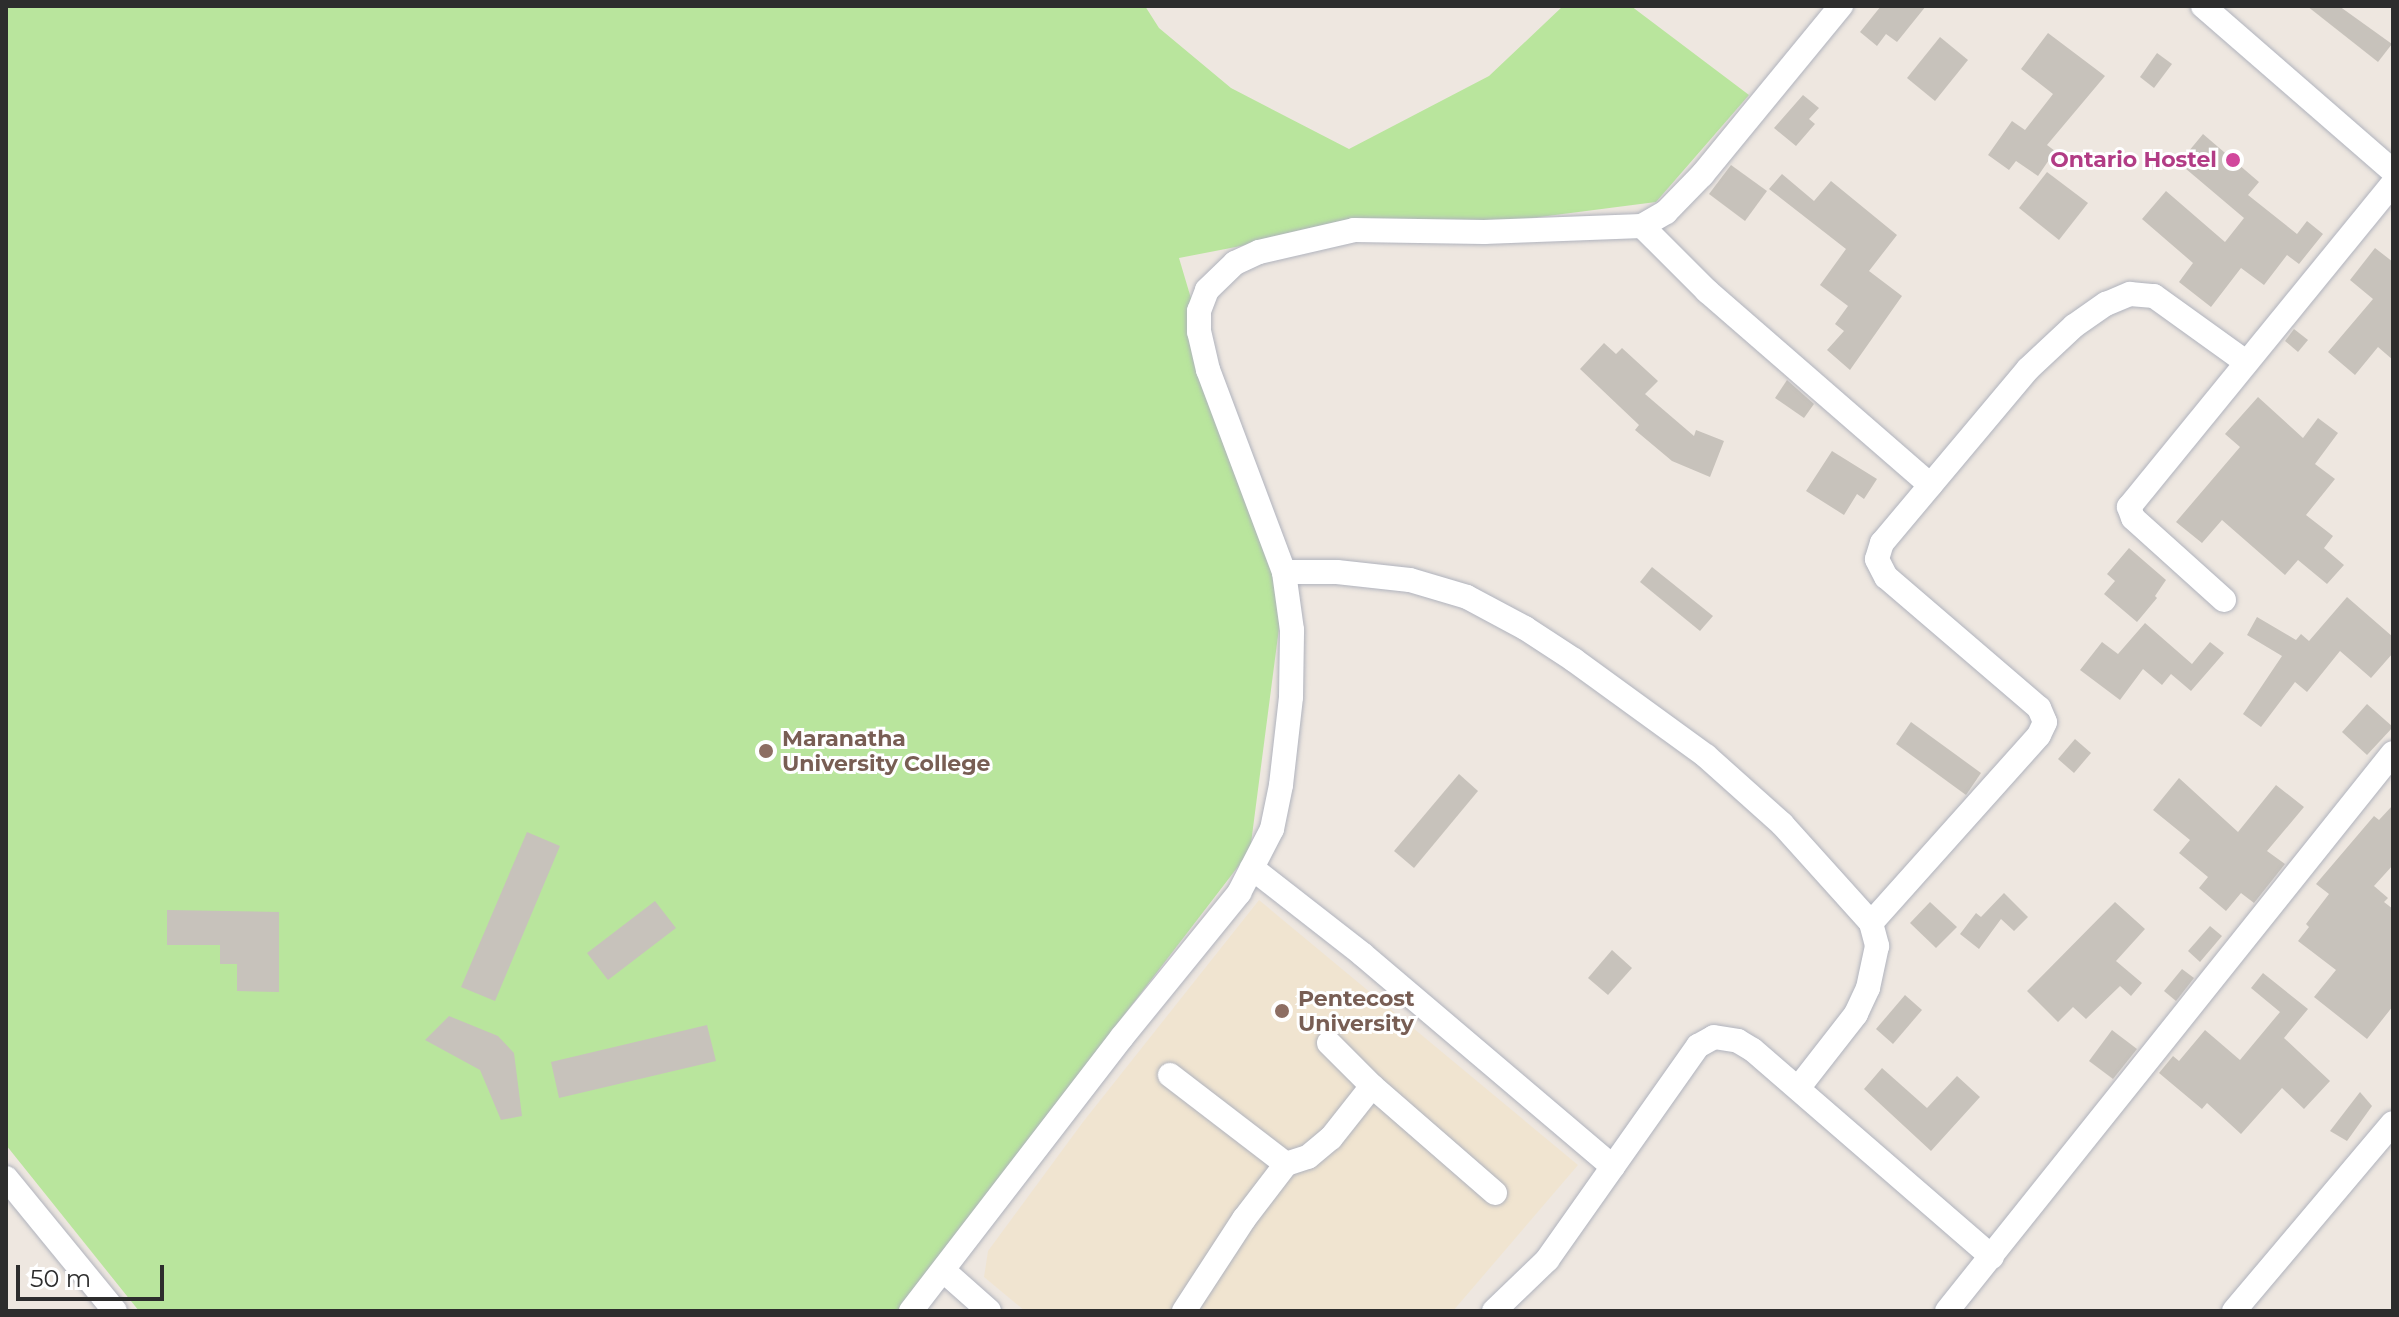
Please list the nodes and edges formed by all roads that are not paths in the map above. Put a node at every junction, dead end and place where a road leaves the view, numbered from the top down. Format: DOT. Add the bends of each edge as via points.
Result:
graph roads {
  1 [pos="1841,6"];
  2 [pos="2203,6"];
  3 [pos="2393,171"];
  4 [pos="2393,183"];
  5 [pos="1642,226"];
  6 [pos="2246,362"];
  7 [pos="1930,485"];
  8 [pos="1284,572"];
  9 [pos="2224,600"];
  10 [pos="2393,753"];
  11 [pos="1252,868"];
  12 [pos="1871,923"];
  13 [pos="1329,1043"];
  14 [pos="1170,1075"];
  15 [pos="1372,1086"];
  16 [pos="1799,1087"];
  17 [pos="2393,1123"];
  18 [pos="1286,1164"];
  19 [pos="1613,1167"];
  20 [pos="6,1178"];
  21 [pos="1495,1193"];
  22 [pos="1992,1257"];
  23 [pos="944,1271"];
  24 [pos="1186,1310"];
  25 [pos="115,1311"];
  26 [pos="911,1311"];
  27 [pos="989,1311"];
  28 [pos="1494,1311"];
  29 [pos="1947,1311"];
  30 [pos="2234,1311"];
  1 -- 5 [label="street" via="1702,175 1666,212"];
  2 -- 3 [label="street"];
  4 -- 6 [label="street"];
  5 -- 7 [label="street" via="1707,291"];
  5 -- 8 [label="street" via="1354,230 1259,252 1220,275 1199,311 1199,332 1208,370"];
  6 -- 7 [label="street" via="2154,296 2119,298 2056,341"];
  6 -- 9 [label="street" via="2129,507 2133,518"];
  7 -- 12 [label="street" via="1882,543 1877,559 1886,577 2039,708 2045,722"];
  8 -- 11 [label="street" via="1292,630 1291,697 1272,829"];
  8 -- 12 [label="street" via="1410,580 1467,597 1525,628 1749,791"];
  10 -- 22 [label="street"];
  11 -- 19 [label="street"];
  11 -- 23 [label="street" via="1239,893"];
  12 -- 16 [label="street" via="1877,946 1868,988 1856,1014"];
  13 -- 15 [label="street"];
  14 -- 18 [label="street"];
  15 -- 18 [label="street" via="1331,1138 1308,1157"];
  15 -- 21 [label="street"];
  16 -- 19 [label="street" via="1738,1041 1714,1037 1698,1046"];
  16 -- 22 [label="street"];
  17 -- 30 [label="street"];
  18 -- 24 [label="street"];
  19 -- 28 [label="street" via="1547,1260"];
  20 -- 25 [label="street"];
  22 -- 29 [label="street"];
  23 -- 26 [label="street"];
  23 -- 27 [label="street"];
}
